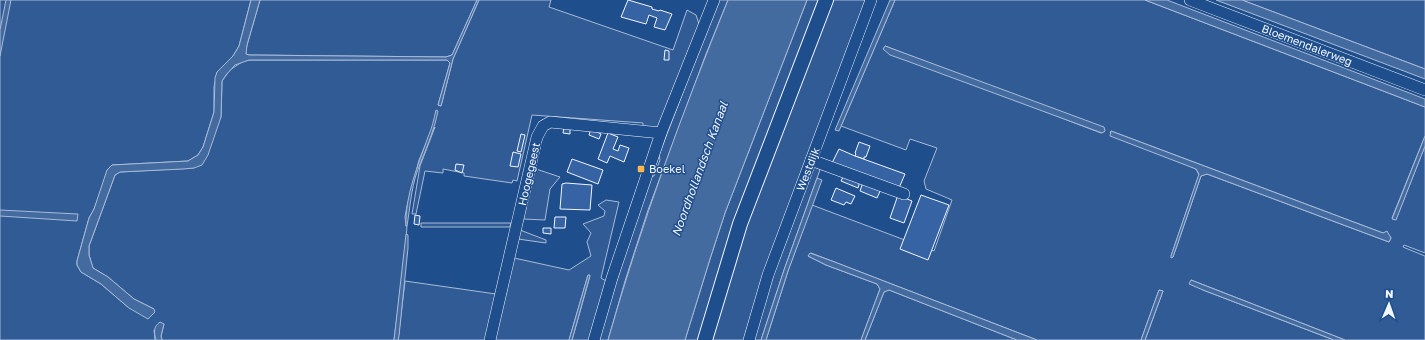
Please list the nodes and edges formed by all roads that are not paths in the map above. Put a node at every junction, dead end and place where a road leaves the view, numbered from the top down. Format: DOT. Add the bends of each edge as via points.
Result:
graph roads {
  1 [pos="714,0"];
  2 [pos="826,0"];
  3 [pos="871,0"];
  4 [pos="1190,0"];
  5 [pos="1425,90"];
  6 [pos="662,133"];
  7 [pos="811,160"];
  8 [pos="904,194"];
  9 [pos="490,340"];
  10 [pos="594,340"];
  11 [pos="706,340"];
  12 [pos="749,340"];
  1 -- 6 [label="street"];
  2 -- 11 [label="main road" via="740,224"];
  3 -- 7 [label="street, Westdijk"];
  4 -- 5 [label="street, Bloemendalerweg"];
  6 -- 9 [label="street, Hoogegeest" via="550,122 543,126 537,137"];
  6 -- 10 [label="street" via="612,278"];
  7 -- 8 [label="street"];
  7 -- 12 [label="street, Westdijk" via="768,275"];
}
